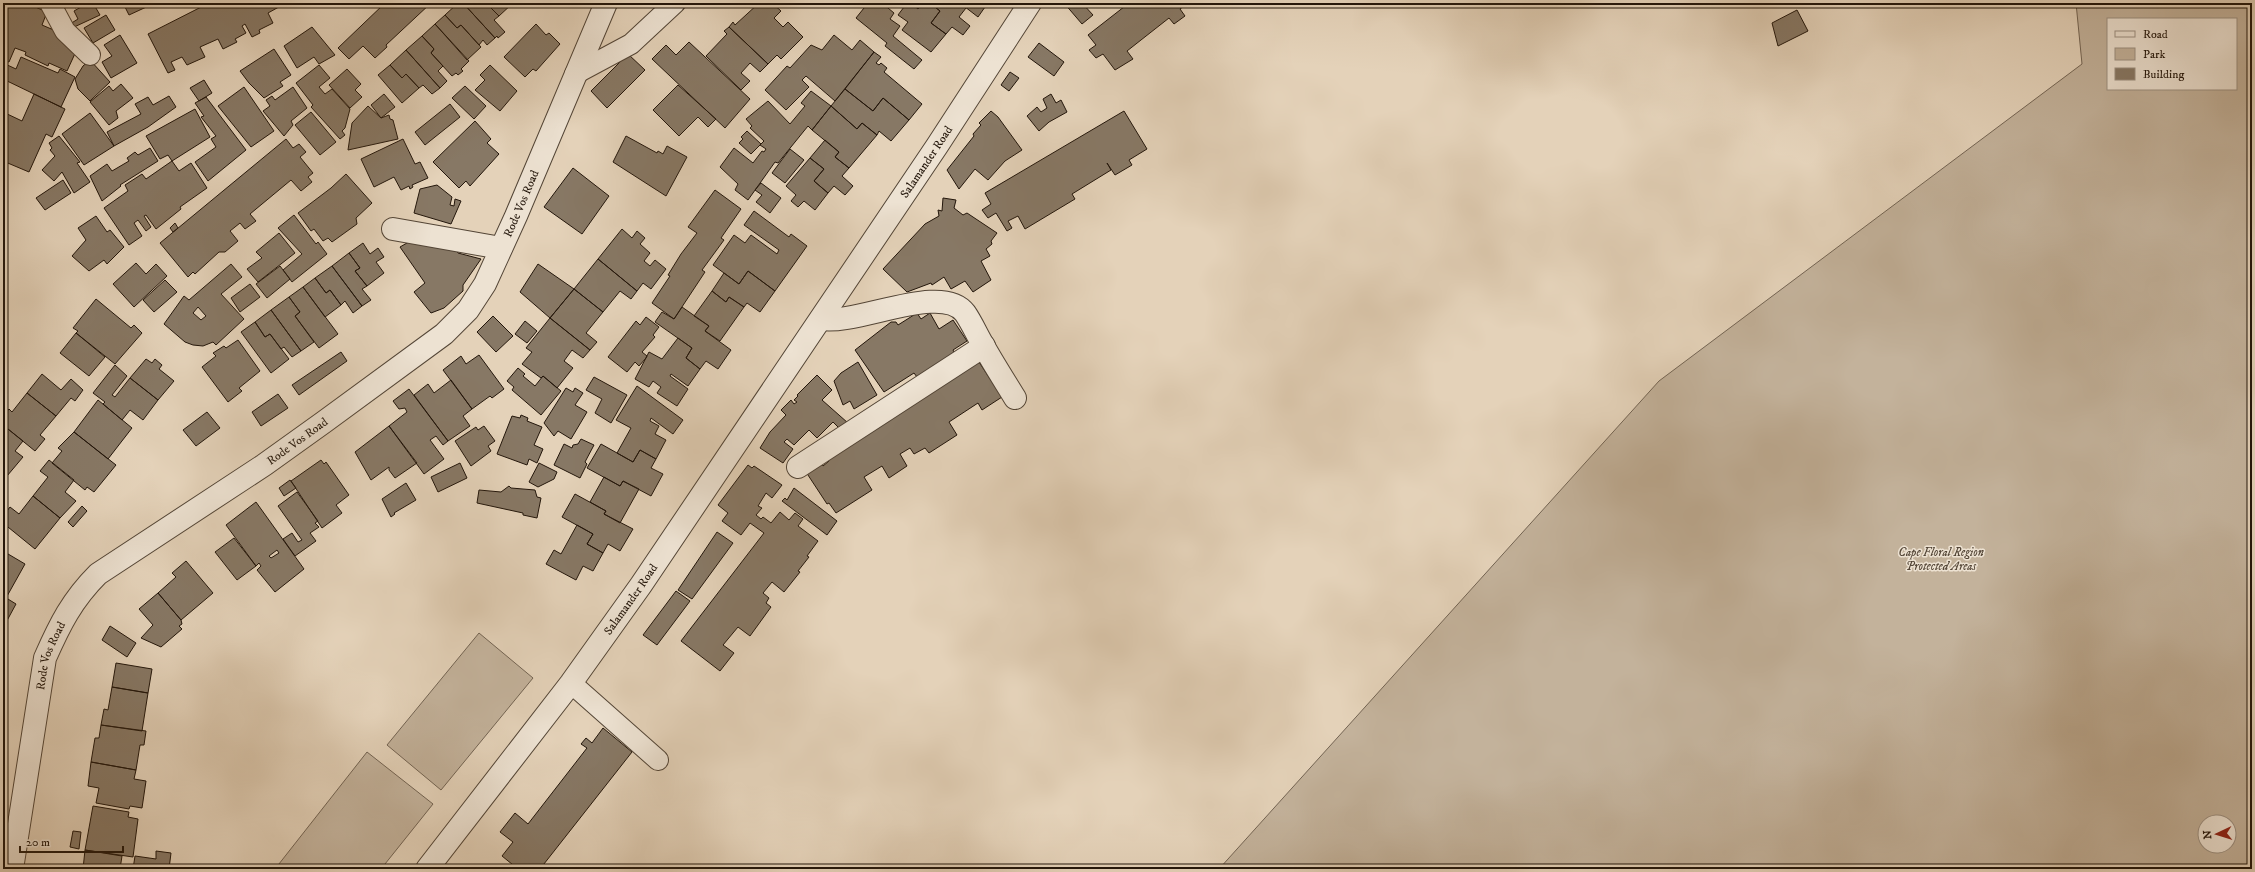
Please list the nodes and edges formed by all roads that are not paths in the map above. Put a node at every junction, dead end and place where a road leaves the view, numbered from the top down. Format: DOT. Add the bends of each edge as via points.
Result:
graph roads {
  1 [pos="50,3"];
  2 [pos="606,3"];
  3 [pos="675,3"];
  4 [pos="1030,3"];
  5 [pos="90,55"];
  6 [pos="575,74"];
  7 [pos="393,229"];
  8 [pos="501,248"];
  9 [pos="821,319"];
  10 [pos="984,346"];
  11 [pos="1015,398"];
  12 [pos="798,467"];
  13 [pos="571,683"];
  14 [pos="658,760"];
  15 [pos="12,869"];
  16 [pos="427,869"];
  1 -- 5 [label="lane" via="65,31"];
  2 -- 6 [label="street, Rode Vos Road"];
  3 -- 6 [label="lane" via="631,44"];
  4 -- 9 [label="street, Salamander Road"];
  6 -- 8 [label="street, Rode Vos Road"];
  7 -- 8 [label="street"];
  8 -- 15 [label="street, Rode Vos Road" via="485,284 468,310 444,334 264,465 98,574 80,592 59,626 45,658"];
  9 -- 10 [label="street" via="834,321 904,306 942,301 964,312"];
  9 -- 13 [label="street, Salamander Road" via="641,585"];
  10 -- 11 [label="street"];
  10 -- 12 [label="street"];
  13 -- 14 [label="lane"];
  13 -- 16 [label="street, Salamander Road"];
}
